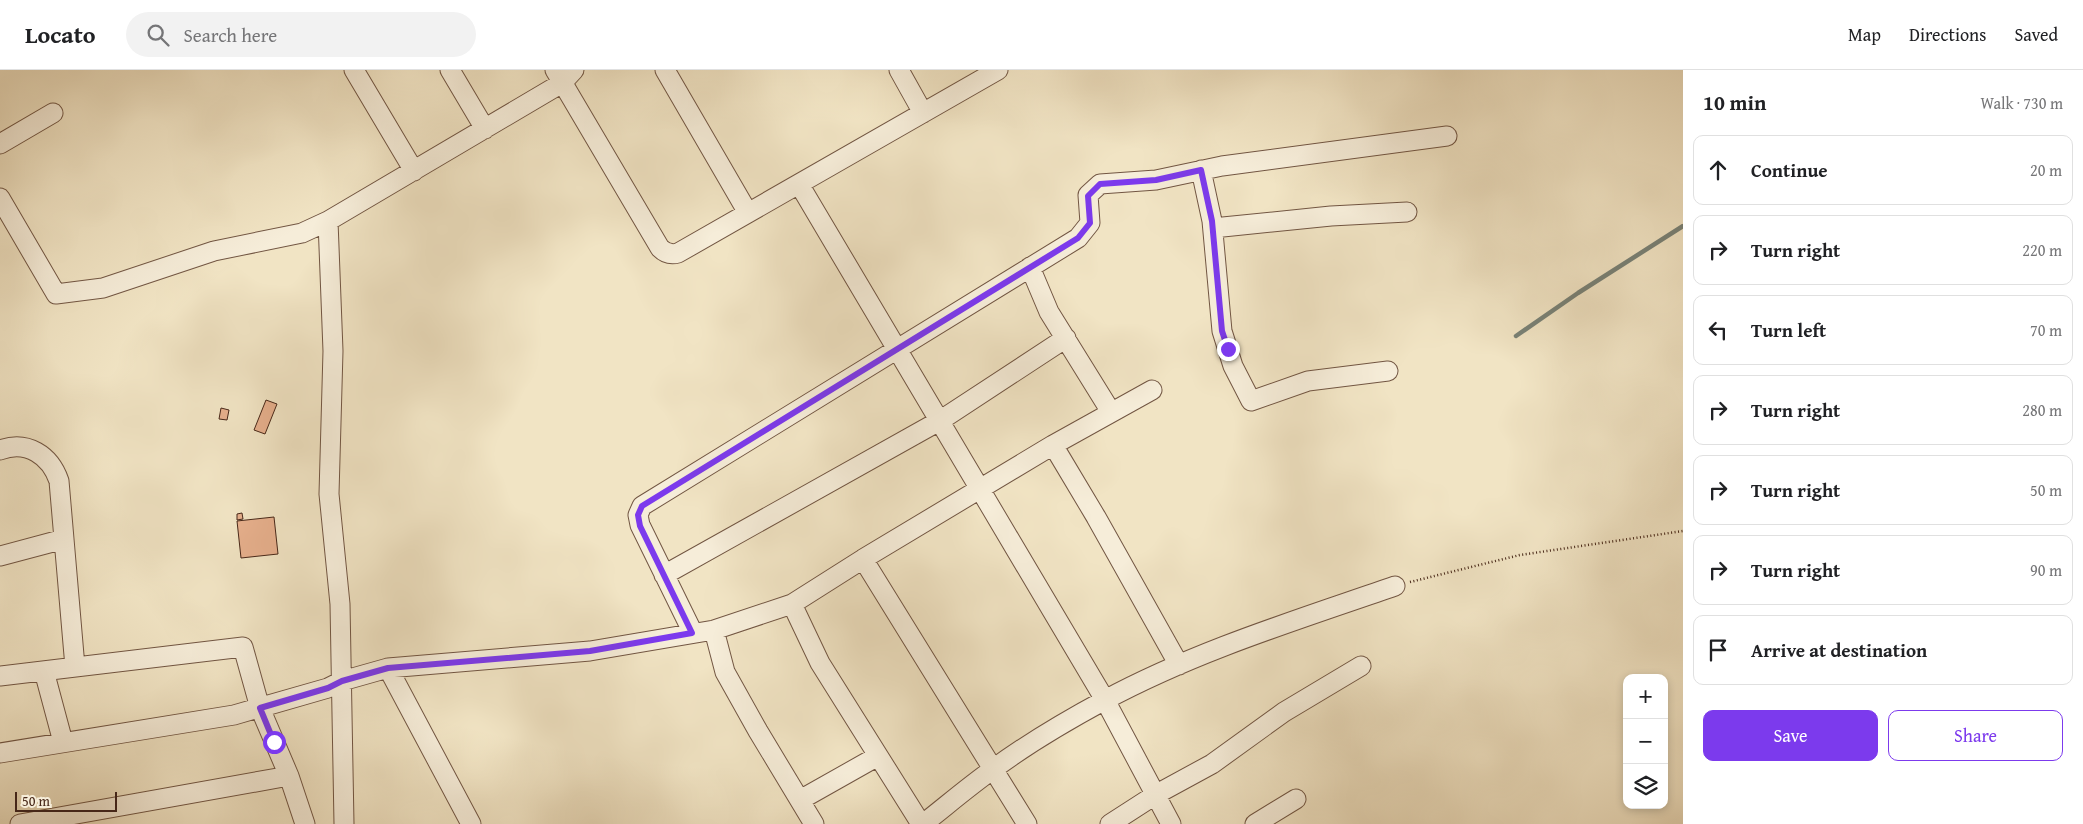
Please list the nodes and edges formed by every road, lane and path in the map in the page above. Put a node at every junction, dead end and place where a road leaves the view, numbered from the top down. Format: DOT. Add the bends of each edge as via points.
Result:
graph roads {
  1 [pos="354,70"];
  2 [pos="450,70"];
  3 [pos="666,70"];
  4 [pos="899,70"];
  5 [pos="998,70"];
  6 [pos="564,74"];
  7 [pos="53,113"];
  8 [pos="924,113"];
  9 [pos="485,129"];
  10 [pos="1447,136"];
  11 [pos="0,144"];
  12 [pos="1201,170"];
  13 [pos="414,171"];
  14 [pos="800,184"];
  15 [pos="3,209"];
  16 [pos="1407,212"];
  17 [pos="748,213"];
  18 [pos="328,221"];
  19 [pos="1213,228"];
  20 [pos="1030,267"];
  21 [pos="1066,338"];
  22 [pos="898,349"];
  23 [pos="1388,372"];
  24 [pos="1152,390"];
  25 [pos="1111,412"];
  26 [pos="941,420"];
  27 [pos="1053,444"];
  28 [pos="2,445"];
  29 [pos="980,490"];
  30 [pos="1683,531"];
  31 [pos="64,539"];
  32 [pos="0,556"];
  33 [pos="863,559"];
  34 [pos="664,575"];
  35 [pos="1394,586"];
  36 [pos="792,604"];
  37 [pos="714,630"];
  38 [pos="692,633"];
  39 [pos="1179,665"];
  40 [pos="1361,666"];
  41 [pos="75,667"];
  42 [pos="388,668"];
  43 [pos="44,671"];
  44 [pos="0,676"];
  45 [pos="342,681"];
  46 [pos="1105,700"];
  47 [pos="260,708"];
  48 [pos="63,742"];
  49 [pos="0,754"];
  50 [pos="878,756"];
  51 [pos="992,770"];
  52 [pos="289,776"];
  53 [pos="1155,795"];
  54 [pos="1296,799"];
  55 [pos="800,800"];
  56 [pos="65,820"];
  57 [pos="20,824"];
  58 [pos="305,824"];
  59 [pos="344,824"];
  60 [pos="471,824"];
  61 [pos="814,824"];
  62 [pos="922,824"];
  63 [pos="1027,824"];
  64 [pos="1110,824"];
  65 [pos="1171,824"];
  66 [pos="1255,824"];
  1 -- 13 [label="street"];
  2 -- 9 [label="street"];
  3 -- 17 [label="street"];
  4 -- 8 [label="street"];
  5 -- 8 [label="street"];
  6 -- 9 [label="street"];
  6 -- 17 [label="street" via="663,251 678,253"];
  7 -- 11 [label="street"];
  8 -- 14 [label="street"];
  9 -- 13 [label="street"];
  10 -- 12 [label="street"];
  12 -- 19 [label="street"];
  12 -- 20 [label="street" via="1156,180 1100,184 1088,196 1090,223 1078,238"];
  13 -- 18 [label="street"];
  14 -- 17 [label="street"];
  14 -- 22 [label="street"];
  15 -- 18 [label="street" via="56,294 103,288 214,251 302,233"];
  16 -- 19 [label="street"];
  18 -- 45 [label="street" via="334,351 329,494 340,604"];
  19 -- 23 [label="street" via="1222,331 1233,366 1251,401 1308,381"];
  20 -- 21 [label="street" via="1049,312"];
  20 -- 22 [label="street"];
  21 -- 25 [label="street"];
  21 -- 26 [label="street"];
  22 -- 26 [label="street"];
  22 -- 34 [label="street" via="642,506 638,515 640,526"];
  24 -- 25 [label="street"];
  25 -- 27 [label="street"];
  26 -- 29 [label="street"];
  26 -- 34 [label="street"];
  27 -- 29 [label="street"];
  27 -- 39 [label="street"];
  28 -- 31 [label="street" via="31,449 52,465 59,481"];
  29 -- 33 [label="street"];
  29 -- 46 [label="street"];
  30 -- 35 [label="path" via="1520,554"];
  31 -- 32 [label="street"];
  31 -- 41 [label="street"];
  33 -- 36 [label="street"];
  33 -- 51 [label="street"];
  34 -- 38 [label="street"];
  35 -- 39 [label="street"];
  36 -- 37 [label="street"];
  36 -- 50 [label="street" via="820,663"];
  37 -- 38 [label="street"];
  37 -- 55 [label="street" via="725,672"];
  38 -- 42 [label="street" via="590,651"];
  39 -- 46 [label="street"];
  40 -- 53 [label="street" via="1284,712 1212,764"];
  41 -- 43 [label="street"];
  41 -- 47 [label="street" via="243,647"];
  42 -- 45 [label="street"];
  42 -- 60 [label="street"];
  43 -- 44 [label="street"];
  43 -- 48 [label="street"];
  45 -- 47 [label="street"];
  45 -- 59 [label="street"];
  46 -- 51 [label="street"];
  46 -- 53 [label="street"];
  47 -- 48 [label="street"];
  47 -- 52 [label="street"];
  48 -- 49 [label="street"];
  50 -- 55 [label="street"];
  50 -- 62 [label="street"];
  51 -- 62 [label="street"];
  51 -- 63 [label="street"];
  52 -- 56 [label="street"];
  52 -- 58 [label="street"];
  53 -- 64 [label="street"];
  53 -- 65 [label="street"];
  54 -- 66 [label="street"];
  55 -- 61 [label="street"];
  56 -- 57 [label="street"];
}
